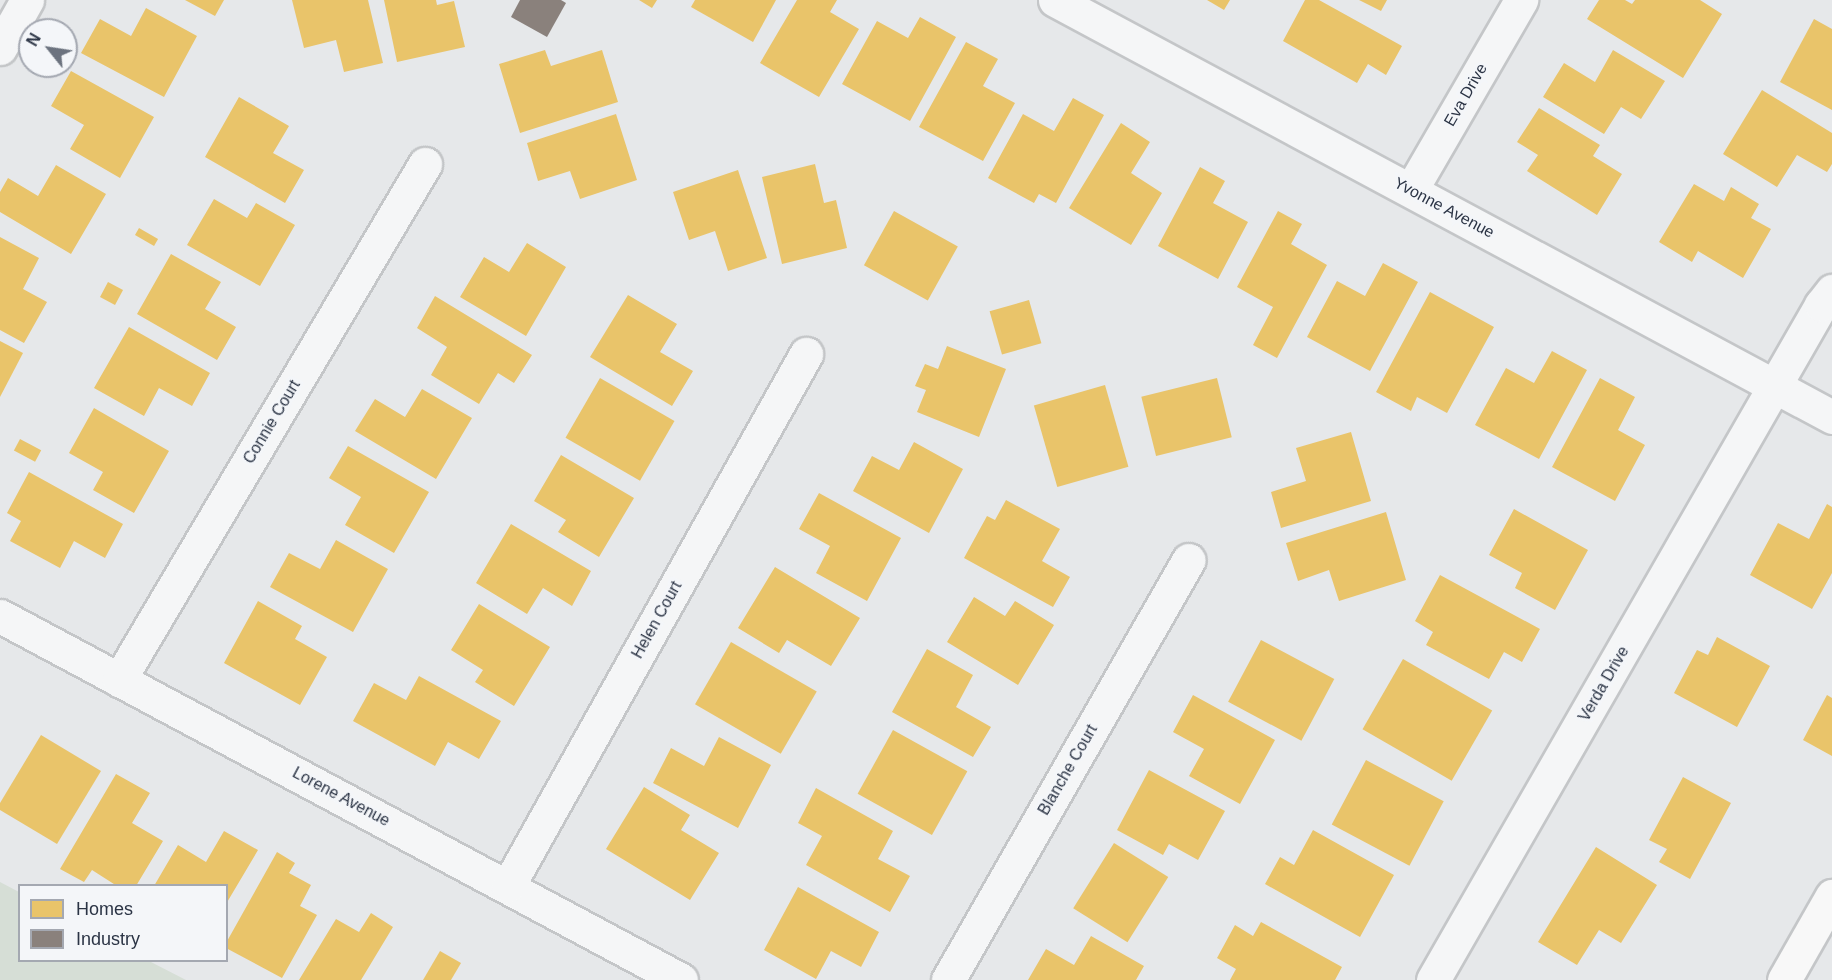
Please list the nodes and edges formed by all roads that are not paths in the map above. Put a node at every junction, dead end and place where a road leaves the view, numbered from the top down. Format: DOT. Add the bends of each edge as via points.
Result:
graph roads {
  1 [pos="27,0"];
  2 [pos="1055,0"];
  3 [pos="1521,0"];
  4 [pos="0,48"];
  5 [pos="425,164"];
  6 [pos="1411,190"];
  7 [pos="1832,291"];
  8 [pos="806,354"];
  9 [pos="1775,387"];
  10 [pos="1832,417"];
  11 [pos="1189,560"];
  12 [pos="0,616"];
  13 [pos="119,680"];
  14 [pos="508,886"];
  15 [pos="1832,896"];
  16 [pos="681,980"];
  17 [pos="948,980"];
  18 [pos="1433,980"];
  19 [pos="1784,980"];
  1 -- 4 [label="street"];
  2 -- 6 [label="street, Yvonne Avenue"];
  3 -- 6 [label="street, Eva Drive"];
  5 -- 13 [label="street, Connie Court"];
  6 -- 9 [label="street, Yvonne Avenue"];
  7 -- 9 [label="street, Verda Drive"];
  8 -- 14 [label="street, Helen Court"];
  9 -- 10 [label="street, Yvonne Avenue"];
  9 -- 18 [label="street, Verda Drive"];
  11 -- 17 [label="street, Blanche Court"];
  12 -- 13 [label="street, Lorene Avenue"];
  13 -- 14 [label="street, Lorene Avenue"];
  14 -- 16 [label="street, Lorene Avenue"];
  15 -- 19 [label="main road"];
}
